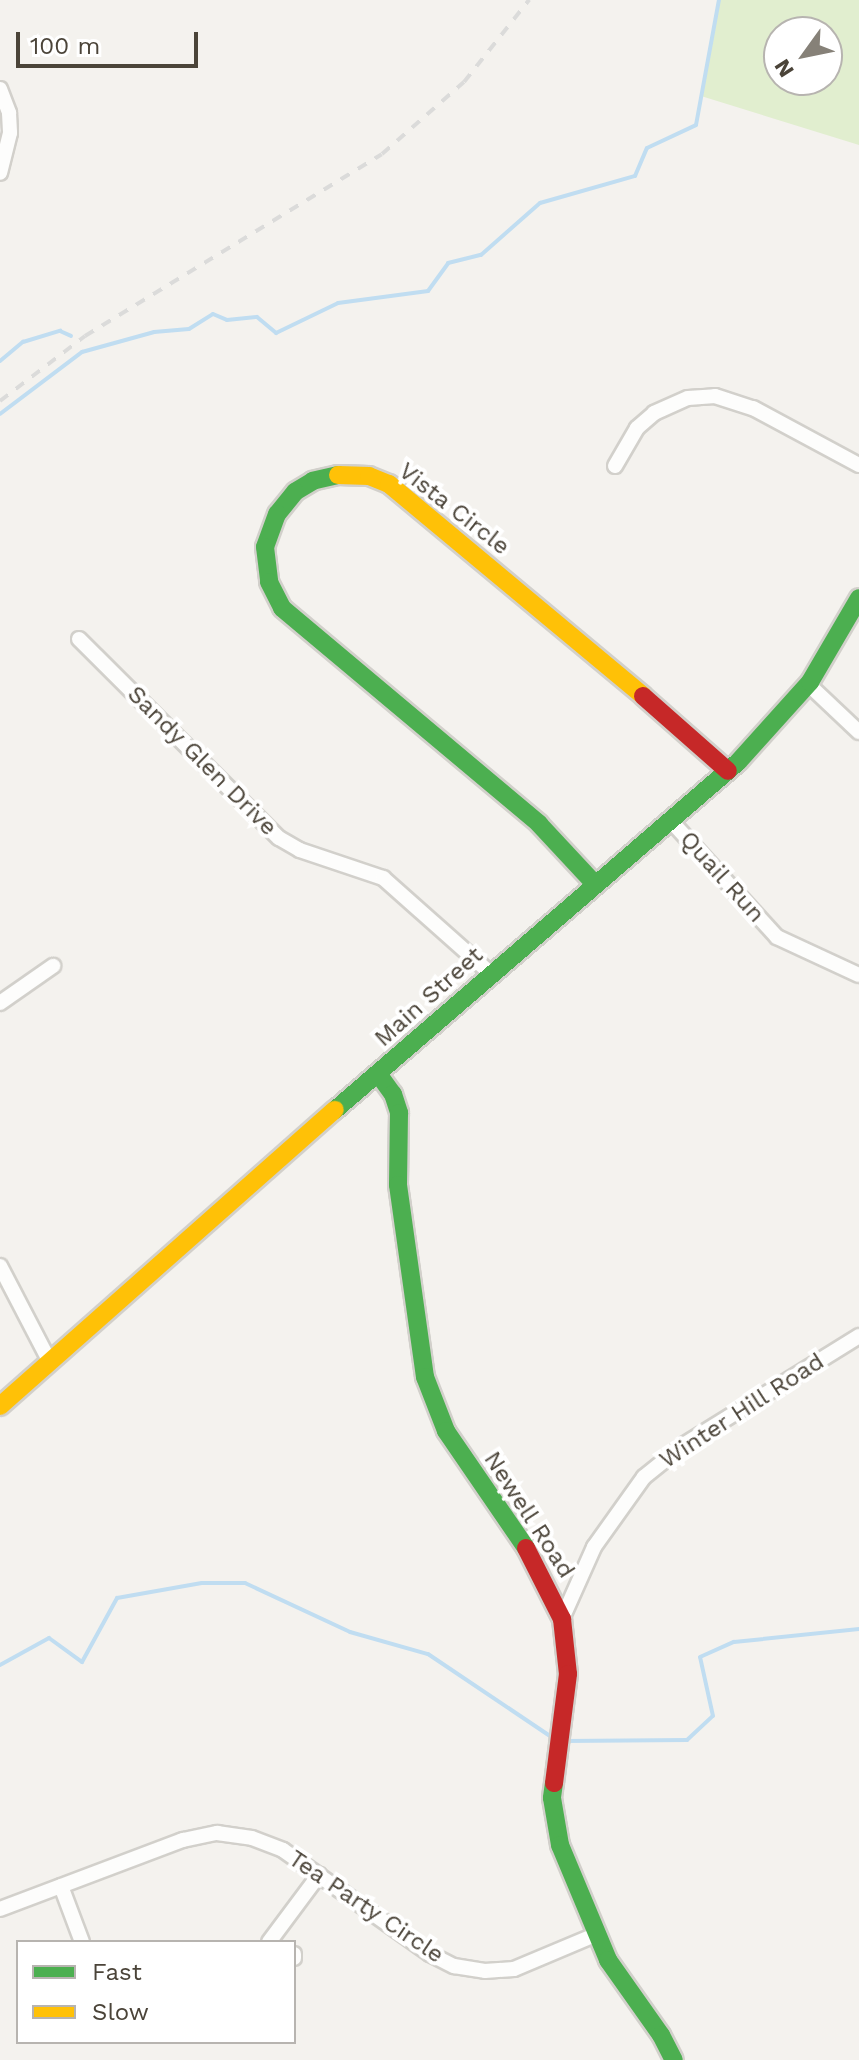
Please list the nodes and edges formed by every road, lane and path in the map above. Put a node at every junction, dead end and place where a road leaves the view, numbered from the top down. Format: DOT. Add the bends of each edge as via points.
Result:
graph roads {
  1 [pos="0,89"];
  2 [pos="0,173"];
  3 [pos="859,465"];
  4 [pos="615,466"];
  5 [pos="859,598"];
  6 [pos="859,628"];
  7 [pos="839,637"];
  8 [pos="79,639"];
  9 [pos="808,684"];
  10 [pos="859,732"];
  11 [pos="728,771"];
  12 [pos="671,821"];
  13 [pos="595,884"];
  14 [pos="53,966"];
  15 [pos="490,973"];
  16 [pos="859,975"];
  17 [pos="0,1003"];
  18 [pos="379,1075"];
  19 [pos="0,1266"];
  20 [pos="859,1336"];
  21 [pos="50,1362"];
  22 [pos="0,1406"];
  23 [pos="562,1619"];
  24 [pos="319,1875"];
  25 [pos="61,1886"];
  26 [pos="0,1909"];
  27 [pos="595,1935"];
  28 [pos="277,1939"];
  29 [pos="81,1940"];
  30 [pos="674,2060"];
  1 -- 2 [label="street" via="10,133"];
  3 -- 4 [label="street" via="753,408 715,396 688,398 654,413 637,428"];
  5 -- 7 [label="street, Main Street"];
  6 -- 7 [label="street"];
  7 -- 9 [label="street, Main Street"];
  8 -- 15 [label="street, Sandy Glen Drive" via="279,838 383,878"];
  9 -- 10 [label="street"];
  9 -- 11 [label="street, Main Street"];
  11 -- 12 [label="street, Main Street"];
  11 -- 13 [label="street, Vista Circle" via="389,484 340,474 295,492 273,520 265,547 269,582 282,608 539,824"];
  12 -- 13 [label="street, Main Street"];
  12 -- 16 [label="street, Quail Run" via="777,937"];
  13 -- 15 [label="street, Main Street"];
  14 -- 17 [label="street"];
  15 -- 18 [label="street, Main Street"];
  18 -- 21 [label="street, Main Street"];
  18 -- 23 [label="street, Newell Road" via="398,1109 398,1185 425,1377 446,1431 534,1560"];
  19 -- 21 [label="street"];
  20 -- 23 [label="street, Winter Hill Road" via="685,1444 644,1477 594,1547"];
  21 -- 22 [label="street, Main Street"];
  23 -- 27 [label="street, Newell Road" via="568,1674 552,1798 555,1823"];
  24 -- 25 [label="street, Tea Party Circle" via="273,1845 217,1833 183,1840"];
  24 -- 27 [label="street, Tea Party Circle" via="430,1954 469,1969 514,1969"];
  24 -- 28 [label="street"];
  25 -- 26 [label="street, Tea Party Circle"];
  25 -- 29 [label="street"];
  27 -- 30 [label="street, Newell Road"];
}
